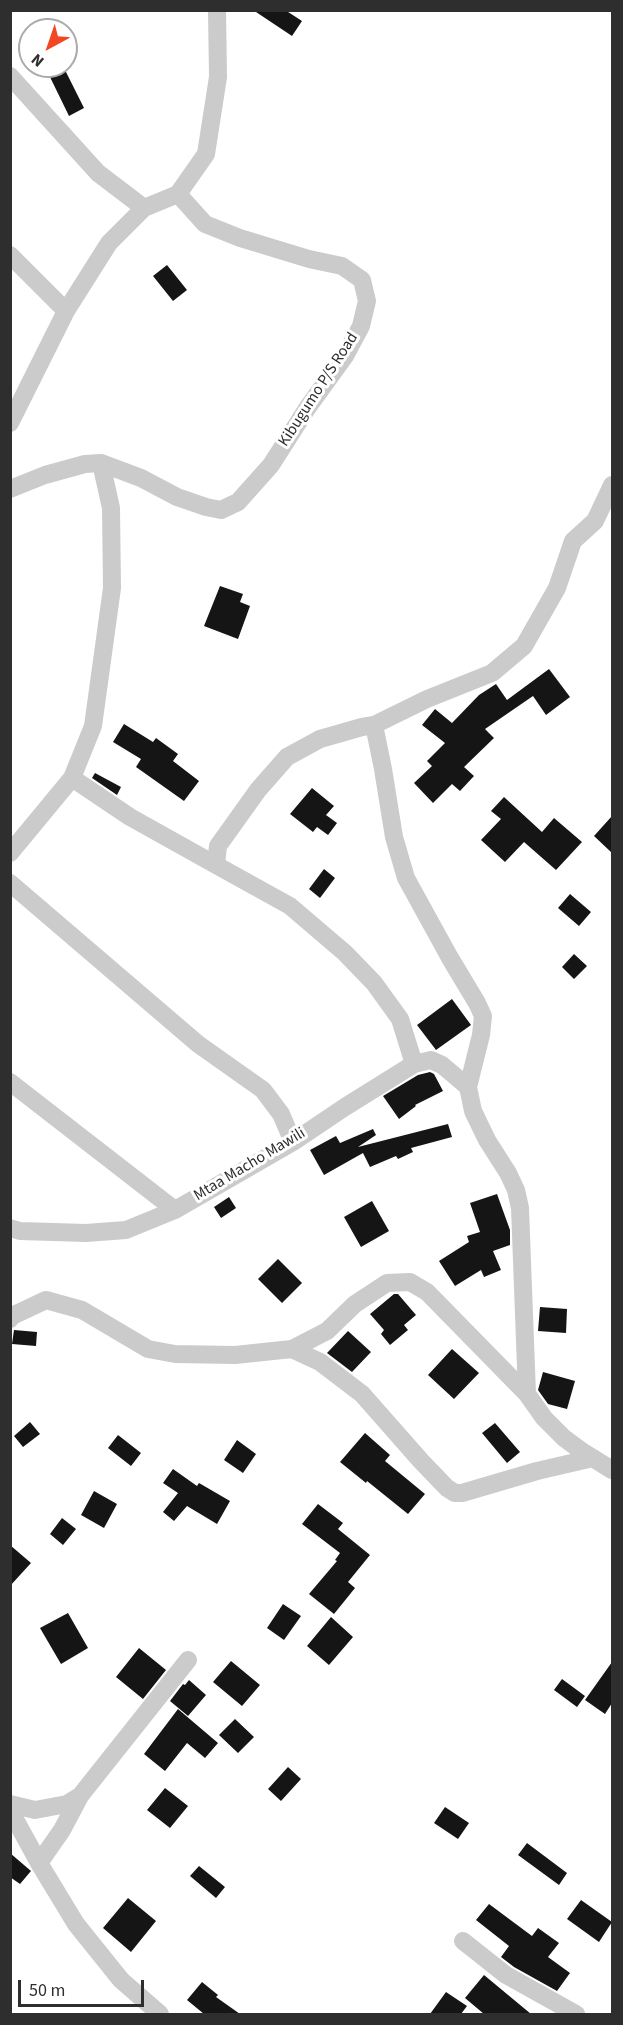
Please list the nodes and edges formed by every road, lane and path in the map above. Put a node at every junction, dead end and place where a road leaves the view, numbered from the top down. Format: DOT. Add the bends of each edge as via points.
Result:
graph roads {
  1 [pos="216,10"];
  2 [pos="10,76"];
  3 [pos="178,194"];
  4 [pos="144,208"];
  5 [pos="10,255"];
  6 [pos="66,311"];
  7 [pos="10,423"];
  8 [pos="101,463"];
  9 [pos="612,485"];
  10 [pos="10,489"];
  11 [pos="374,725"];
  12 [pos="72,778"];
  13 [pos="10,853"];
  14 [pos="216,865"];
  15 [pos="10,883"];
  16 [pos="414,1064"];
  17 [pos="10,1082"];
  18 [pos="468,1087"];
  19 [pos="293,1142"];
  20 [pos="175,1210"];
  21 [pos="10,1228"];
  22 [pos="10,1319"];
  23 [pos="292,1349"];
  24 [pos="527,1394"];
  25 [pos="593,1458"];
  26 [pos="612,1470"];
  27 [pos="188,1660"];
  28 [pos="80,1796"];
  29 [pos="10,1804"];
  30 [pos="10,1810"];
  31 [pos="39,1863"];
  32 [pos="463,1941"];
  33 [pos="160,2014"];
  34 [pos="576,2014"];
  1 -- 3 [label="street" via="218,77 206,154"];
  2 -- 4 [label="street" via="98,173"];
  3 -- 4 [label="street"];
  3 -- 8 [label="street, Kibugumo P/S Road" via="205,224 240,238 342,266 362,280 367,301 361,326 271,465 238,502 221,510 206,507"];
  4 -- 6 [label="street" via="109,243"];
  5 -- 6 [label="street"];
  6 -- 7 [label="street"];
  8 -- 10 [label="street, Kibugumo P/S Road" via="45,475"];
  8 -- 12 [label="street" via="111,508 112,588 93,726"];
  9 -- 11 [label="street" via="595,521 573,541 557,588 524,646 492,673"];
  11 -- 14 [label="street" via="320,739 287,758 258,790 218,846"];
  11 -- 18 [label="street" via="394,837 406,878 483,1016"];
  12 -- 13 [label="street"];
  12 -- 14 [label="street" via="130,817"];
  14 -- 16 [label="street" via="290,906 374,982 400,1019"];
  15 -- 19 [label="street" via="198,1044 263,1090 281,1114"];
  16 -- 18 [label="street" via="431,1060"];
  16 -- 19 [label="street, Mtaa Macho Mawili"];
  17 -- 20 [label="street"];
  18 -- 24 [label="street" via="473,1111 508,1173 520,1208"];
  19 -- 20 [label="street, Mtaa Macho Mawili"];
  20 -- 21 [label="street, Mtaa Macho Mawili" via="126,1230 86,1233"];
  22 -- 23 [label="street" via="46,1300 82,1310 148,1349 175,1354 235,1355"];
  23 -- 24 [label="street" via="327,1331 355,1304 387,1283 410,1281 427,1292"];
  23 -- 25 [label="street" via="320,1362 362,1394 455,1493"];
  24 -- 25 [label="street" via="544,1418"];
  25 -- 26 [label="street"];
  27 -- 28 [label="street"];
  28 -- 29 [label="street" via="67,1804 35,1809"];
  28 -- 31 [label="street"];
  30 -- 31 [label="street"];
  31 -- 33 [label="street" via="76,1924 103,1959"];
  32 -- 34 [label="street" via="506,1975"];
}
